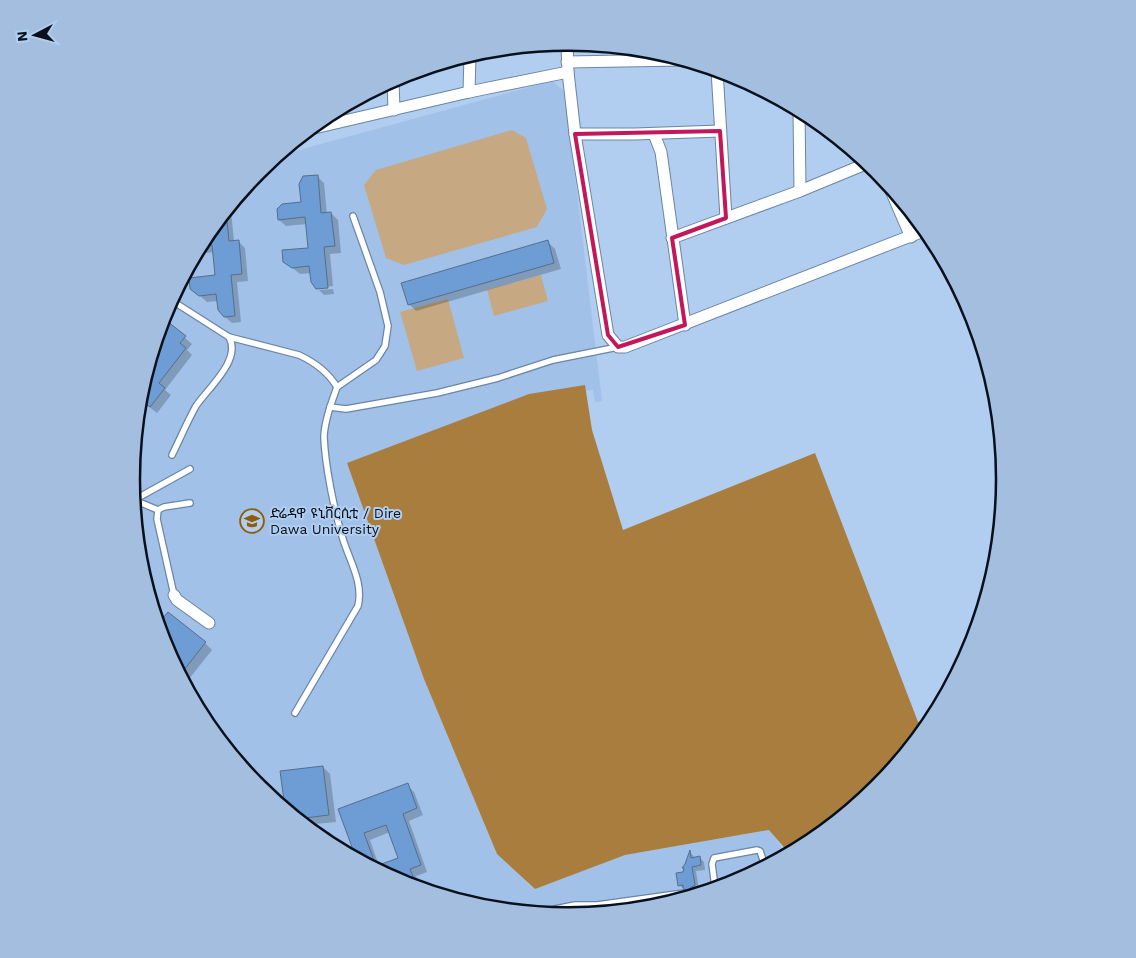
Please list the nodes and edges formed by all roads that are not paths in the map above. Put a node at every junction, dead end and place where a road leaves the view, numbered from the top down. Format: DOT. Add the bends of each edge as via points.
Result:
graph roads {
  1 [pos="567,51"];
  2 [pos="635,57"];
  3 [pos="470,63"];
  4 [pos="567,67"];
  5 [pos="717,79"];
  6 [pos="393,89"];
  7 [pos="469,92"];
  8 [pos="394,110"];
  9 [pos="799,119"];
  10 [pos="327,125"];
  11 [pos="720,131"];
  12 [pos="575,134"];
  13 [pos="654,134"];
  14 [pos="860,166"];
  15 [pos="800,191"];
  16 [pos="898,208"];
  17 [pos="353,216"];
  18 [pos="726,218"];
  19 [pos="918,234"];
  20 [pos="911,237"];
  21 [pos="672,238"];
  22 [pos="178,304"];
  23 [pos="685,325"];
  24 [pos="229,337"];
  25 [pos="618,347"];
  26 [pos="337,387"];
  27 [pos="330,407"];
  28 [pos="172,455"];
  29 [pos="190,469"];
  30 [pos="141,496"];
  31 [pos="141,503"];
  32 [pos="190,504"];
  33 [pos="158,510"];
  34 [pos="174,596"];
  35 [pos="209,623"];
  36 [pos="295,713"];
  37 [pos="763,860"];
  38 [pos="714,881"];
  39 [pos="664,896"];
  40 [pos="568,907"];
  1 -- 4 [label="street"];
  2 -- 4 [label="street"];
  3 -- 7 [label="street"];
  4 -- 7 [label="street"];
  4 -- 12 [label="street"];
  5 -- 11 [label="street"];
  6 -- 8 [label="street"];
  7 -- 8 [label="street"];
  8 -- 10 [label="street"];
  9 -- 15 [label="street"];
  11 -- 13 [label="street"];
  11 -- 18 [label="street"];
  12 -- 13 [label="street"];
  12 -- 25 [label="street" via="608,334"];
  13 -- 21 [label="street" via="660,152"];
  14 -- 15 [label="street"];
  15 -- 18 [label="street"];
  16 -- 20 [label="street"];
  17 -- 26 [label="lane" via="380,292 388,326 385,346 376,360"];
  18 -- 21 [label="street"];
  19 -- 20 [label="street"];
  20 -- 23 [label="street"];
  21 -- 23 [label="street"];
  22 -- 24 [label="lane"];
  23 -- 25 [label="street"];
  24 -- 26 [label="lane" via="310,360 331,377"];
  24 -- 28 [label="lane" via="232,355 227,366 195,408"];
  25 -- 27 [label="lane" via="553,360 437,393 346,409"];
  26 -- 27 [label="lane"];
  27 -- 36 [label="lane" via="324,436 328,468 338,522 360,599"];
  29 -- 30 [label="lane"];
  31 -- 33 [label="lane"];
  32 -- 33 [label="lane"];
  33 -- 34 [label="lane" via="157,519"];
  34 -- 35 [label="street"];
  37 -- 38 [label="lane" via="757,850 714,858"];
  39 -- 40 [label="lane"];
}
